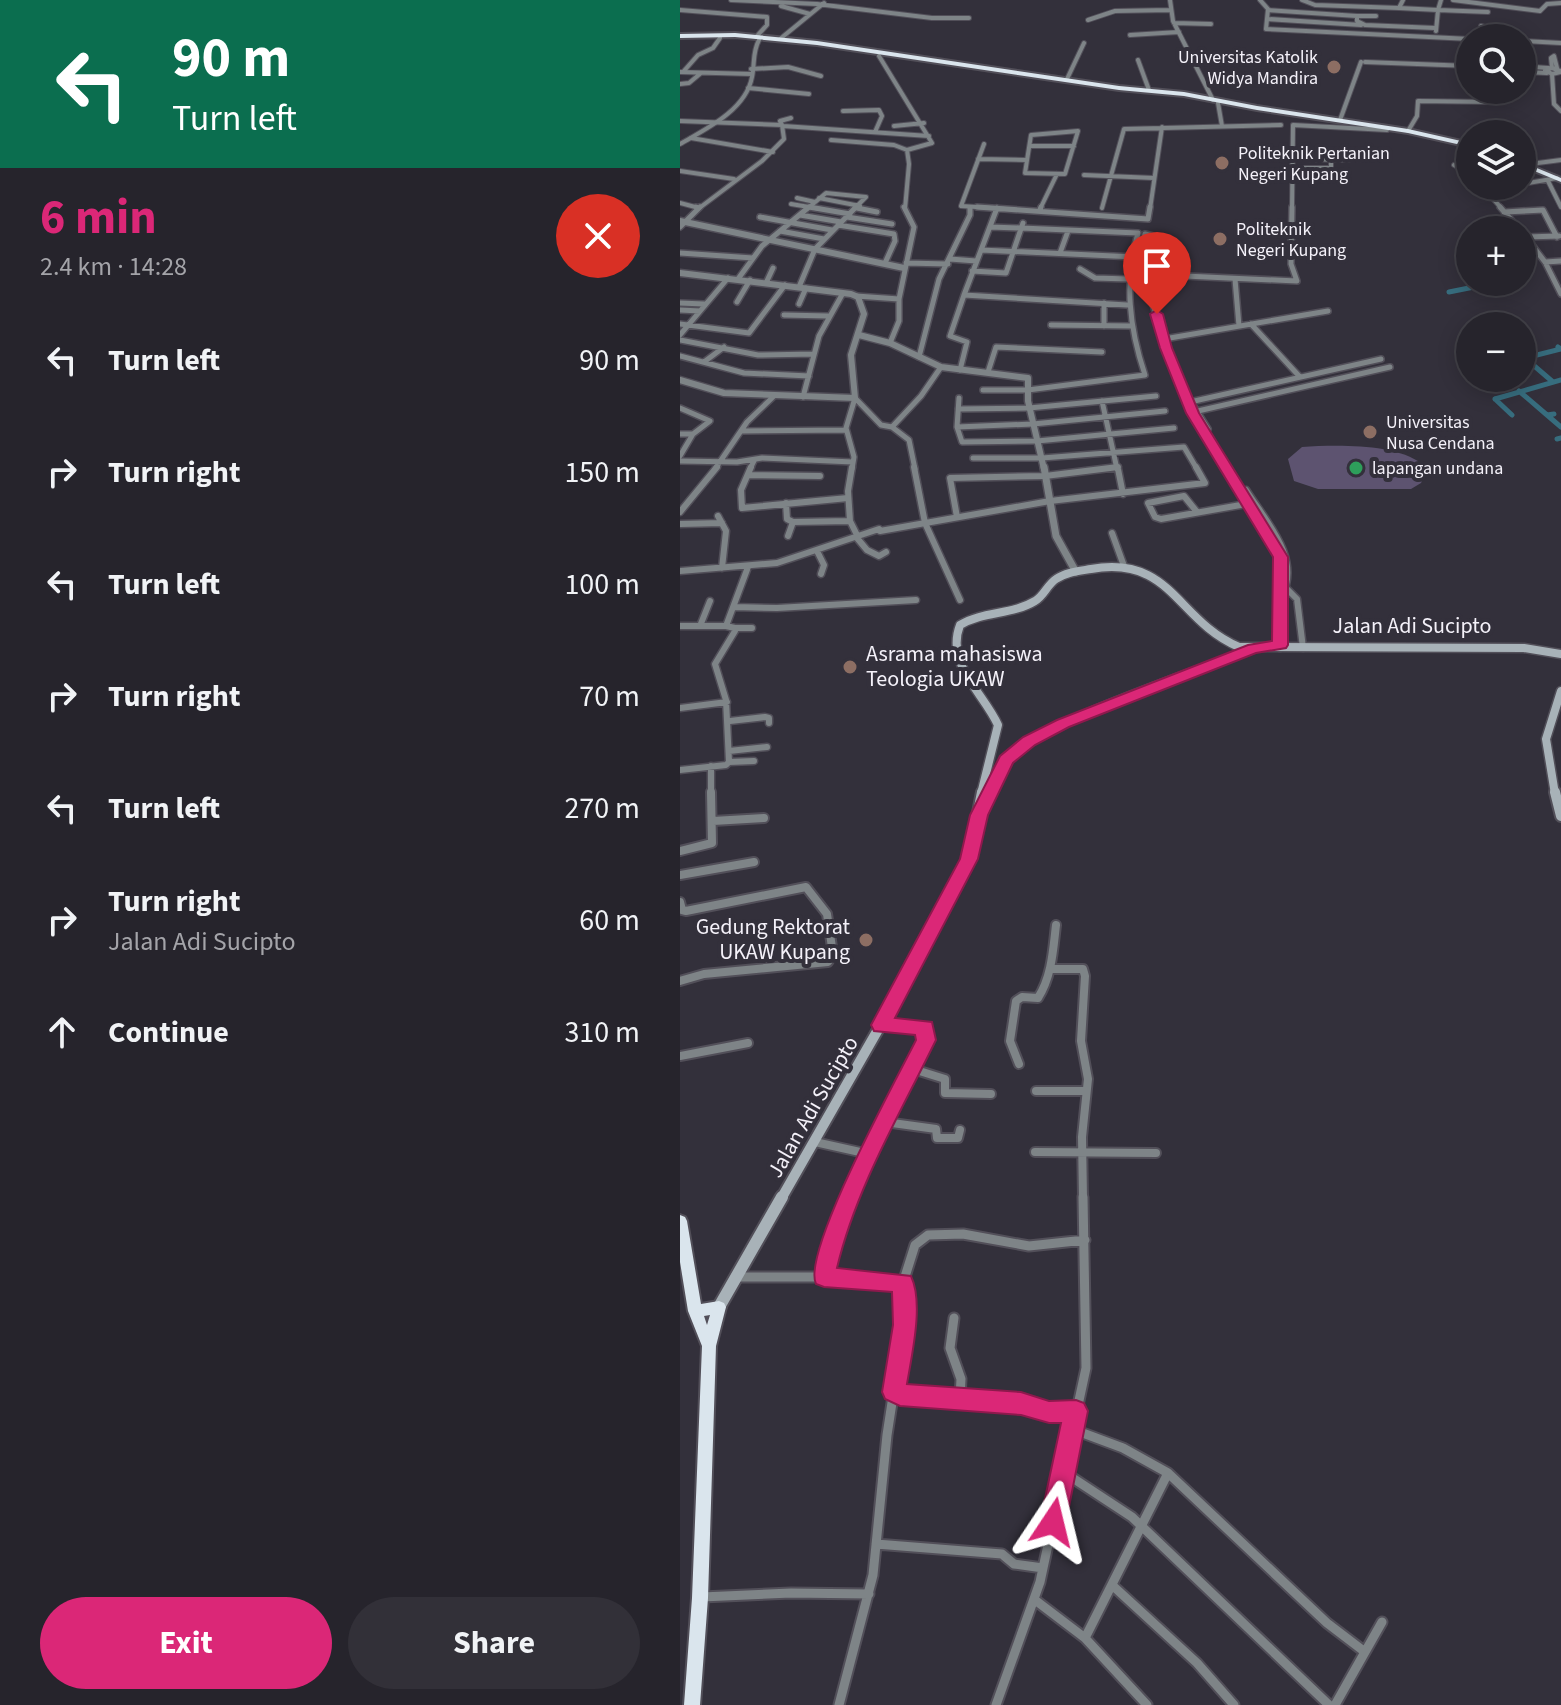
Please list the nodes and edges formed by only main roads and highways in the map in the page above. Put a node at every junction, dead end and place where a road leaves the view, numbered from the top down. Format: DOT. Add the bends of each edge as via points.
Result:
graph roads {
  1 [pos="699,37"];
  2 [pos="680,38"];
  3 [pos="757,38"];
  4 [pos="865,52"];
  5 [pos="987,70"];
  6 [pos="1182,95"];
  7 [pos="1216,101"];
  8 [pos="1407,132"];
  9 [pos="1456,143"];
  10 [pos="1536,165"];
  11 [pos="1536,168"];
  12 [pos="1560,178"];
  13 [pos="1561,651"];
  14 [pos="1561,691"];
  15 [pos="1561,816"];
  16 [pos="680,1221"];
  17 [pos="682,1252"];
  18 [pos="719,1307"];
  19 [pos="695,1311"];
  20 [pos="709,1346"];
  21 [pos="692,1705"];
  1 -- 2 [label="highway"];
  1 -- 3 [label="highway"];
  1 -- 3 [label="highway"];
  3 -- 4 [label="highway"];
  3 -- 4 [label="highway"];
  4 -- 5 [label="highway"];
  4 -- 5 [label="highway"];
  5 -- 6 [label="highway"];
  5 -- 6 [label="highway"];
  6 -- 7 [label="highway"];
  7 -- 8 [label="highway"];
  7 -- 8 [label="highway"];
  8 -- 9 [label="highway"];
  10 -- 12 [label="highway"];
  11 -- 12 [label="highway"];
  13 -- 18 [label="main road, Jalan Adi Sucipto" via="1258,649 1216,639 1151,572 1124,566 1076,572 1053,581 1034,602 971,618 957,630 959,661 998,725 969,859 881,1025"];
  14 -- 15 [label="main road" via="1546,723 1544,743"];
  16 -- 17 [label="highway"];
  17 -- 19 [label="highway"];
  18 -- 19 [label="highway"];
  18 -- 20 [label="highway"];
  19 -- 20 [label="highway"];
  20 -- 21 [label="highway"];
}
